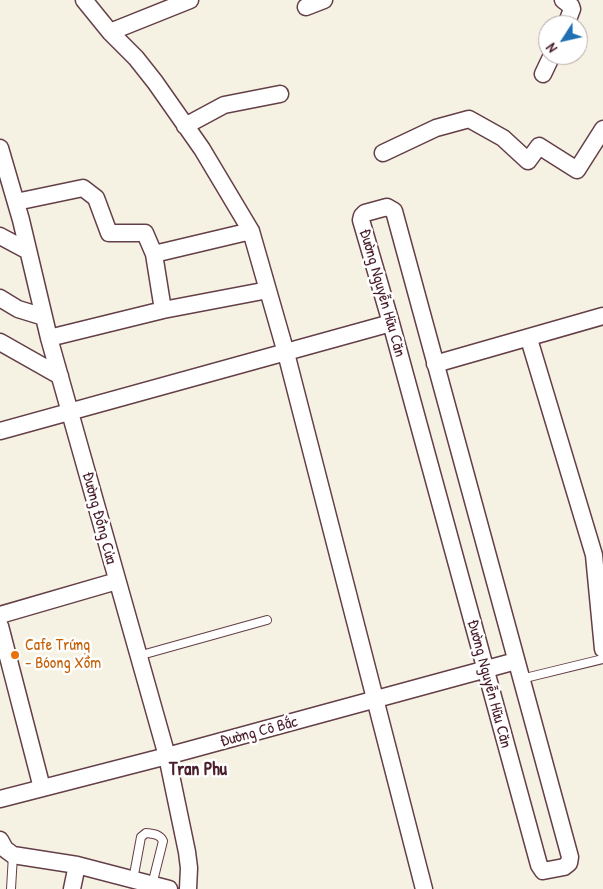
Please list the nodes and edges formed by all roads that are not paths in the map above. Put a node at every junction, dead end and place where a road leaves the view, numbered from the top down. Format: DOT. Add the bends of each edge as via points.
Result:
graph roads {
  1 [pos="84,0"];
  2 [pos="190,0"];
  3 [pos="324,0"];
  4 [pos="563,0"];
  5 [pos="306,7"];
  6 [pos="570,15"];
  7 [pos="110,32"];
  8 [pos="547,65"];
  9 [pos="543,74"];
  10 [pos="280,94"];
  11 [pos="185,126"];
  12 [pos="603,129"];
  13 [pos="383,153"];
  14 [pos="1,158"];
  15 [pos="16,202"];
  16 [pos="251,231"];
  17 [pos="0,236"];
  18 [pos="28,251"];
  19 [pos="154,254"];
  20 [pos="268,290"];
  21 [pos="0,298"];
  22 [pos="163,310"];
  23 [pos="603,316"];
  24 [pos="44,317"];
  25 [pos="391,323"];
  26 [pos="49,338"];
  27 [pos="529,339"];
  28 [pos="0,342"];
  29 [pos="286,353"];
  30 [pos="435,364"];
  31 [pos="60,376"];
  32 [pos="70,412"];
  33 [pos="0,431"];
  34 [pos="117,581"];
  35 [pos="0,615"];
  36 [pos="268,620"];
  37 [pos="0,626"];
  38 [pos="603,649"];
  39 [pos="138,656"];
  40 [pos="603,659"];
  41 [pos="516,661"];
  42 [pos="486,670"];
  43 [pos="521,679"];
  44 [pos="376,700"];
  45 [pos="167,756"];
  46 [pos="42,788"];
  47 [pos="0,799"];
  48 [pos="0,840"];
  49 [pos="13,855"];
  50 [pos="78,865"];
  51 [pos="133,880"];
  52 [pos="152,885"];
  53 [pos="11,889"];
  54 [pos="72,889"];
  55 [pos="169,889"];
  56 [pos="188,889"];
  57 [pos="424,889"];
  1 -- 7 [label="street"];
  2 -- 7 [label="street"];
  3 -- 5 [label="street"];
  4 -- 6 [label="street" via="571,6"];
  7 -- 11 [label="street" via="136,58"];
  8 -- 9 [label="street"];
  10 -- 11 [label="street" via="224,105"];
  11 -- 16 [label="street"];
  12 -- 13 [label="street" via="576,170 539,146 528,161 503,138 469,119 436,128"];
  14 -- 15 [label="street, Đường Đồng Cửa"];
  15 -- 18 [label="street, Đường Đồng Cửa"];
  15 -- 19 [label="street" via="83,188 96,198 109,233 145,233"];
  16 -- 19 [label="street"];
  16 -- 20 [label="street"];
  17 -- 18 [label="street"];
  18 -- 24 [label="street, Đường Đồng Cửa"];
  19 -- 22 [label="street"];
  20 -- 22 [label="street"];
  20 -- 29 [label="street"];
  21 -- 24 [label="street" via="18,309"];
  22 -- 26 [label="street"];
  23 -- 27 [label="street"];
  24 -- 26 [label="street, Đường Đồng Cửa"];
  25 -- 29 [label="street"];
  25 -- 30 [label="street, Đường Nguyễn Hữu Căn" via="361,220 365,213 387,207 394,211"];
  25 -- 42 [label="street, Đường Nguyễn Hữu Căn"];
  26 -- 31 [label="street, Đường Đồng Cửa"];
  27 -- 30 [label="street"];
  27 -- 38 [label="street" via="594,555"];
  28 -- 31 [label="street"];
  29 -- 32 [label="street"];
  29 -- 44 [label="street"];
  30 -- 41 [label="street, Đường Nguyễn Hữu Căn"];
  31 -- 32 [label="street, Đường Đồng Cửa"];
  32 -- 33 [label="street"];
  32 -- 34 [label="street, Đường Đồng Cửa"];
  34 -- 35 [label="street"];
  34 -- 39 [label="street, Đường Đồng Cửa"];
  36 -- 39 [label="lane"];
  37 -- 46 [label="street"];
  39 -- 45 [label="street, Đường Đồng Cửa"];
  40 -- 43 [label="lane"];
  41 -- 42 [label="street, Đường Cô Bắc"];
  41 -- 43 [label="street, Đường Nguyễn Hữu Căn"];
  42 -- 43 [label="street, Đường Nguyễn Hữu Căn" via="539,865 545,871 567,865 570,857"];
  42 -- 44 [label="street, Đường Cô Bắc"];
  44 -- 45 [label="street, Đường Cô Bắc"];
  44 -- 57 [label="street"];
  45 -- 46 [label="street, Đường Cô Bắc"];
  45 -- 56 [label="street, Đường Đồng Cửa" via="187,852"];
  46 -- 47 [label="street, Đường Cô Bắc"];
  48 -- 49 [label="street"];
  49 -- 50 [label="street"];
  49 -- 53 [label="lane"];
  50 -- 51 [label="street"];
  50 -- 54 [label="street"];
  51 -- 52 [label="street"];
  51 -- 52 [label="lane" via="141,837 146,833 156,834 163,841"];
  52 -- 55 [label="street"];
}
